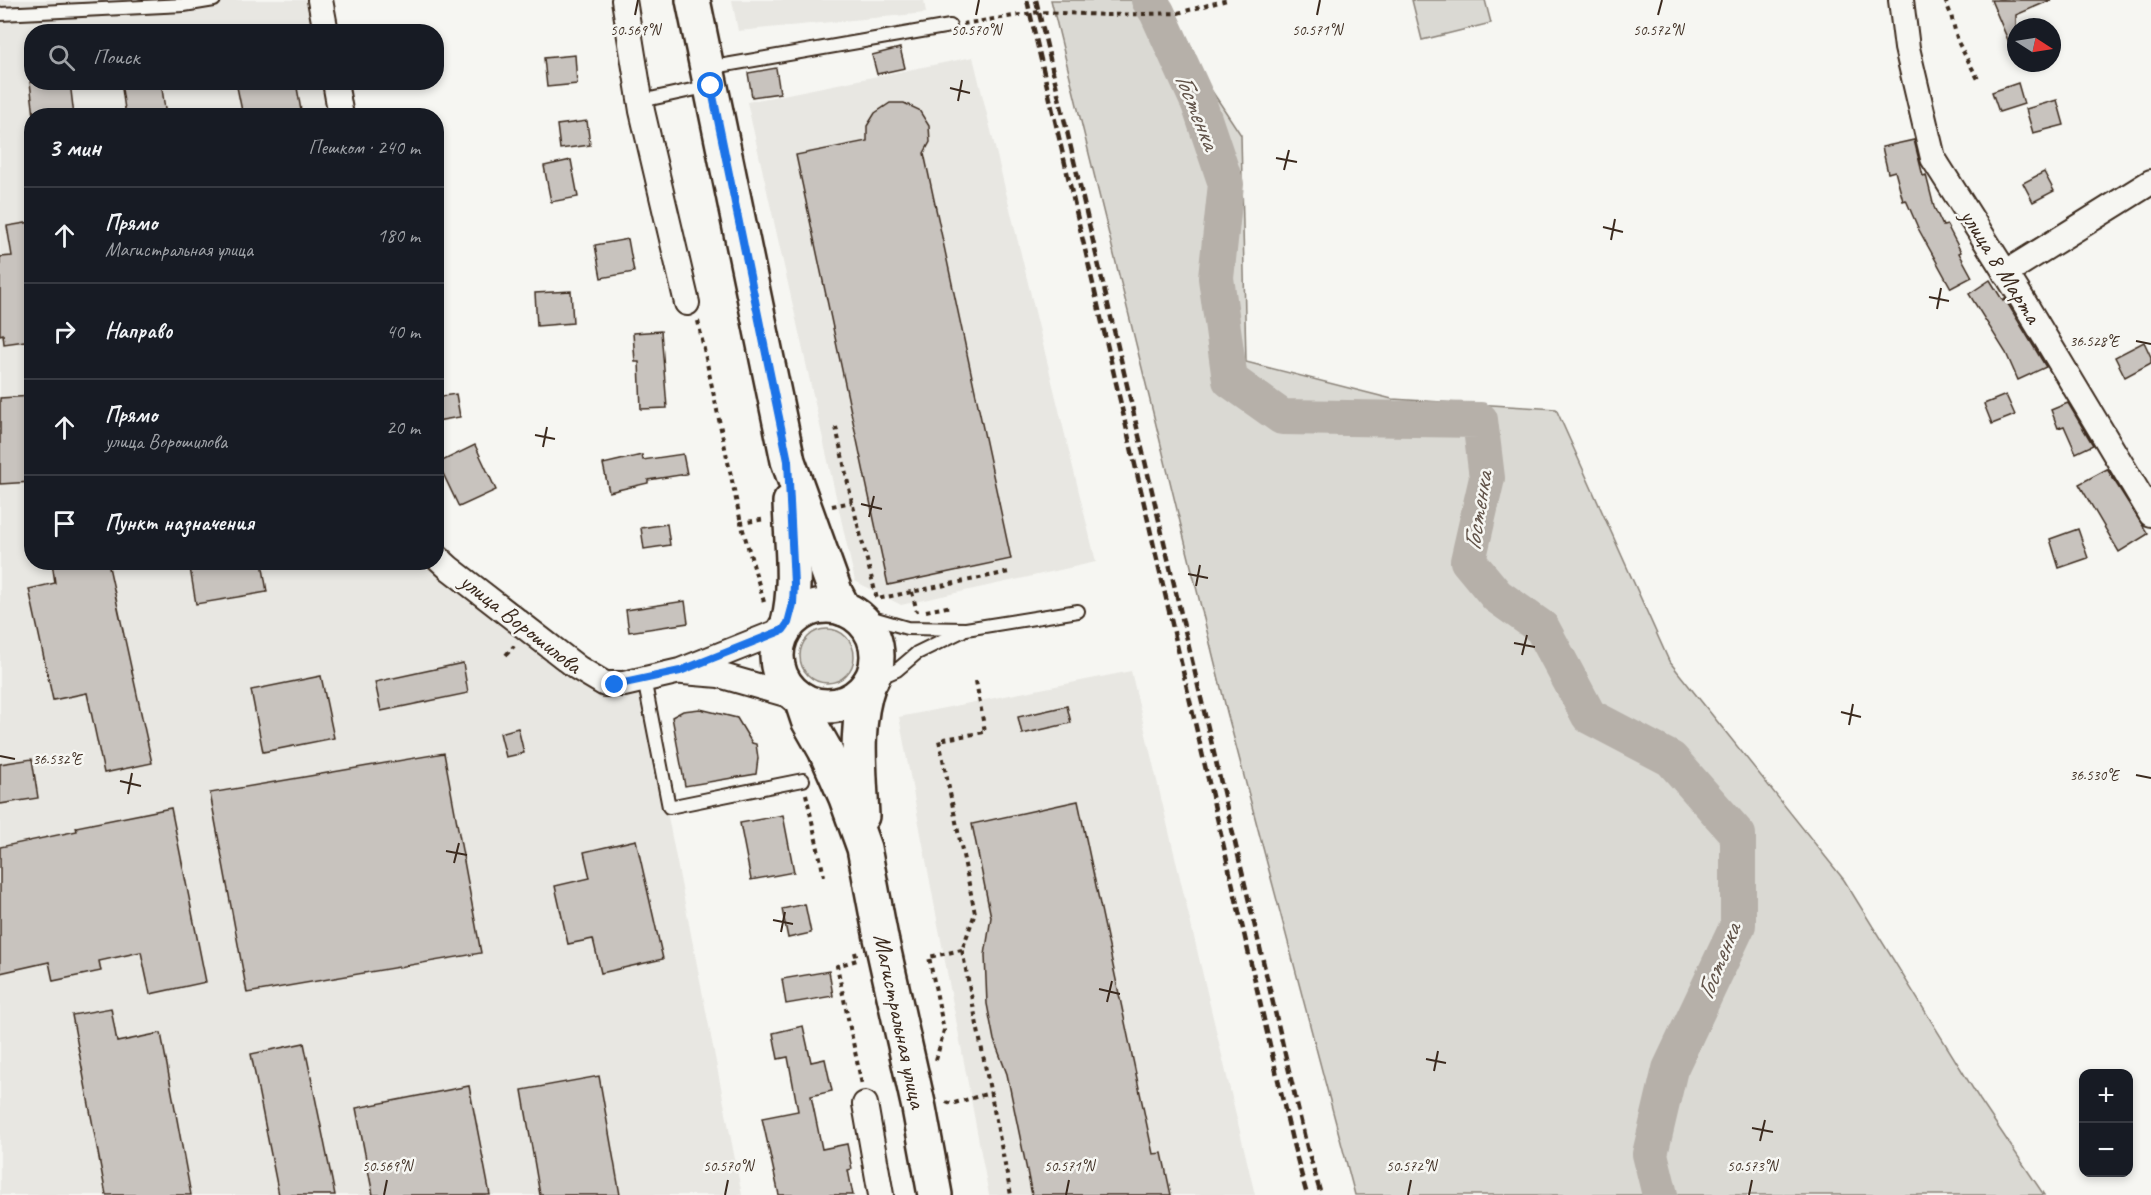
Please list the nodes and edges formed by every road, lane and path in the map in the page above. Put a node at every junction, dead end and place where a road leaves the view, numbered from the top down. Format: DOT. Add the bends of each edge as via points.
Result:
graph roads {
  1 [pos="214,0"];
  2 [pos="320,0"];
  3 [pos="624,0"];
  4 [pos="693,0"];
  5 [pos="1227,0"];
  6 [pos="1901,0"];
  7 [pos="1946,0"];
  8 [pos="0,14"];
  9 [pos="324,24"];
  10 [pos="950,26"];
  11 [pos="709,77"];
  12 [pos="1978,79"];
  13 [pos="336,90"];
  14 [pos="641,101"];
  15 [pos="340,108"];
  16 [pos="2151,182"];
  17 [pos="2005,273"];
  18 [pos="687,303"];
  19 [pos="836,427"];
  20 [pos="852,502"];
  21 [pos="798,513"];
  22 [pos="2151,514"];
  23 [pos="741,524"];
  24 [pos="444,562"];
  25 [pos="1009,572"];
  26 [pos="912,592"];
  27 [pos="952,606"];
  28 [pos="848,610"];
  29 [pos="1078,611"];
  30 [pos="779,620"];
  31 [pos="528,629"];
  32 [pos="966,629"];
  33 [pos="506,655"];
  34 [pos="680,671"];
  35 [pos="644,679"];
  36 [pos="976,681"];
  37 [pos="869,683"];
  38 [pos="798,698"];
  39 [pos="803,780"];
  40 [pos="864,848"];
  41 [pos="824,876"];
  42 [pos="854,943"];
  43 [pos="990,1093"];
  44 [pos="946,1102"];
  45 [pos="865,1104"];
  46 [pos="881,1195"];
  47 [pos="935,1195"];
  48 [pos="1011,1195"];
  1 -- 8 [label="lane" via="184,5"];
  2 -- 9 [label="street"];
  3 -- 14 [label="street"];
  4 -- 11 [label="main road, Магистральная улица"];
  5 -- 10 [label="path" via="1178,13 1134,16 1039,12"];
  6 -- 17 [label="street, улица 8 Марта" via="1907,48 1933,158"];
  7 -- 12 [label="path" via="1958,42"];
  10 -- 11 [label="lane"];
  11 -- 14 [label="lane"];
  11 -- 21 [label="main road, Магистральная улица"];
  13 -- 15 [label="street"];
  14 -- 18 [label="street"];
  16 -- 17 [label="street"];
  17 -- 22 [label="street, улица 8 Марта"];
  18 -- 23 [label="path" via="696,315"];
  19 -- 20 [label="path"];
  20 -- 21 [label="path"];
  20 -- 26 [label="path" via="877,599"];
  21 -- 23 [label="path"];
  21 -- 28 [label="main road, Магистральная улица" via="836,594"];
  21 -- 30 [label="main road, Магистральная улица" via="793,604"];
  23 -- 30 [label="path"];
  24 -- 31 [label="street, улица Ворошилова"];
  25 -- 26 [label="path"];
  26 -- 27 [label="path" via="917,613"];
  28 -- 30 [label="main road" via="834,606 814,608"];
  28 -- 32 [label="lane" via="907,628"];
  28 -- 37 [label="main road, Магистральная улица" via="867,627 876,646 876,667"];
  29 -- 32 [label="lane"];
  30 -- 34 [label="street"];
  30 -- 38 [label="main road, Магистральная улица" via="777,666 788,689"];
  31 -- 33 [label="path"];
  31 -- 35 [label="street, улица Ворошилова" via="587,675 605,684"];
  32 -- 37 [label="lane"];
  34 -- 35 [label="street, улица Ворошилова"];
  34 -- 38 [label="street" via="718,675"];
  35 -- 39 [label="lane" via="669,807"];
  36 -- 43 [label="path" via="985,732 939,740 975,913 962,950"];
  37 -- 38 [label="main road" via="860,694 841,704 820,706"];
  37 -- 40 [label="main road, Магистральная улица" via="863,699 859,747"];
  38 -- 40 [label="main road, Магистральная улица" via="825,750"];
  39 -- 41 [label="path"];
  40 -- 47 [label="main road, Магистральная улица"];
  42 -- 45 [label="path" via="856,960 837,966"];
  43 -- 44 [label="path"];
  43 -- 48 [label="path"];
  45 -- 46 [label="street"];
}
